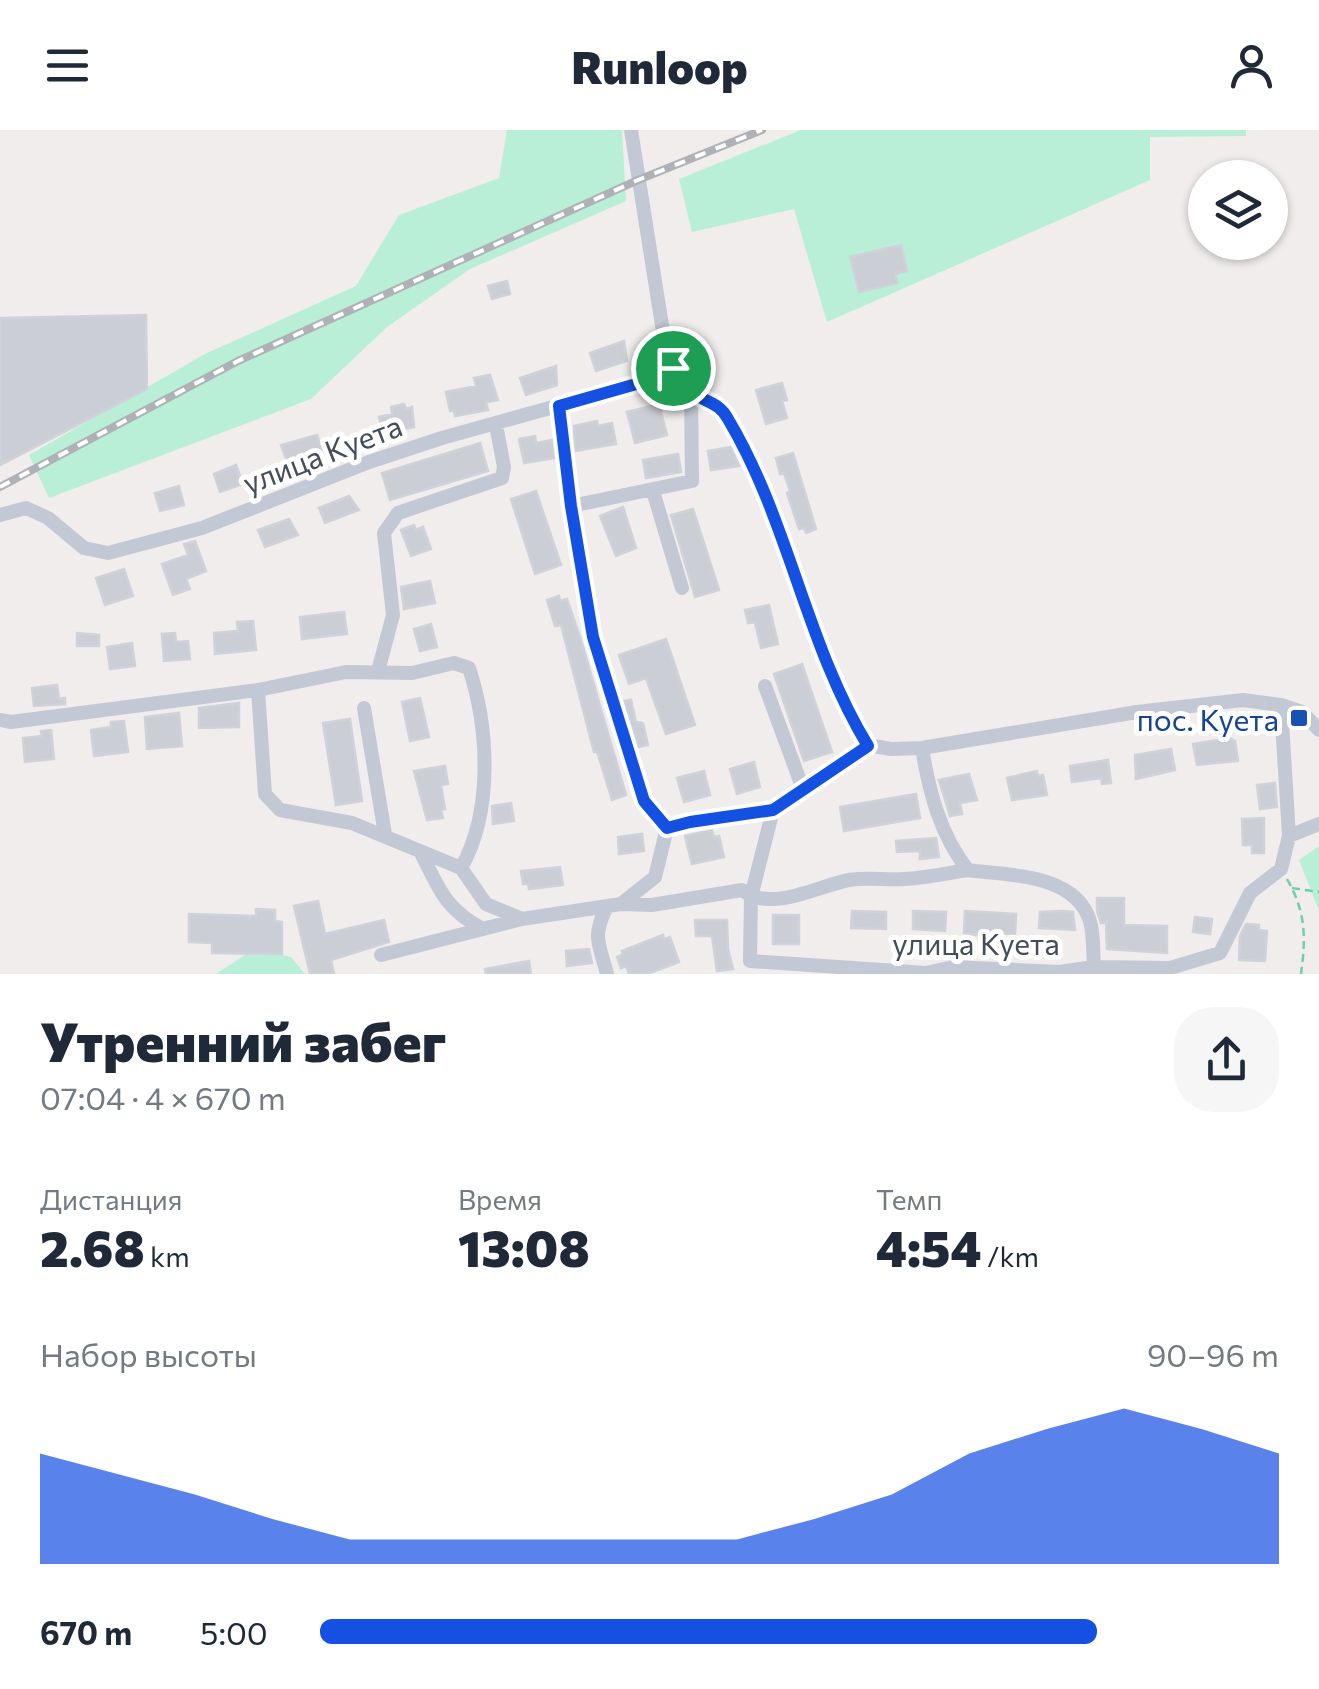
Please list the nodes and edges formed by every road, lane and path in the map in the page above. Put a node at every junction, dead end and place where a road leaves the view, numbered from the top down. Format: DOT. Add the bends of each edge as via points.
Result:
graph roads {
  1 [pos="631,130"];
  2 [pos="673,368"];
  3 [pos="691,392"];
  4 [pos="559,406"];
  5 [pos="496,426"];
  6 [pos="654,492"];
  7 [pos="571,506"];
  8 [pos="0,515"];
  9 [pos="682,588"];
  10 [pos="378,671"];
  11 [pos="764,686"];
  12 [pos="258,690"];
  13 [pos="1280,705"];
  14 [pos="364,708"];
  15 [pos="0,720"];
  16 [pos="1319,730"];
  17 [pos="868,746"];
  18 [pos="922,748"];
  19 [pos="803,789"];
  20 [pos="773,810"];
  21 [pos="1319,824"];
  22 [pos="667,828"];
  23 [pos="385,834"];
  24 [pos="1289,836"];
  25 [pos="421,853"];
  26 [pos="461,868"];
  27 [pos="968,870"];
  28 [pos="1281,870"];
  29 [pos="655,877"];
  30 [pos="1292,888"];
  31 [pos="1319,892"];
  32 [pos="751,897"];
  33 [pos="674,899"];
  34 [pos="614,906"];
  35 [pos="522,919"];
  36 [pos="483,929"];
  37 [pos="381,955"];
  38 [pos="748,968"];
  39 [pos="1094,968"];
  40 [pos="607,974"];
  41 [pos="1301,974"];
  1 -- 2 [label="street"];
  2 -- 3 [label="street"];
  2 -- 4 [label="street, улица Куета"];
  3 -- 6 [label="street" via="692,482"];
  3 -- 17 [label="street" via="716,403 744,448 841,700"];
  4 -- 5 [label="street, улица Куета"];
  4 -- 7 [label="street"];
  5 -- 8 [label="street, улица Куета" via="369,462 202,528 108,553 84,548 26,508"];
  5 -- 10 [label="street" via="502,478 398,513 384,533 393,615"];
  6 -- 7 [label="street"];
  6 -- 9 [label="street"];
  7 -- 22 [label="street" via="593,637 644,801"];
  10 -- 12 [label="street"];
  10 -- 26 [label="street" via="412,673 454,663 468,668 485,764 475,844"];
  11 -- 19 [label="street"];
  12 -- 15 [label="street"];
  12 -- 23 [label="street" via="265,794 280,810"];
  13 -- 16 [label="street" via="1302,712"];
  13 -- 18 [label="street" via="1243,700 1138,712"];
  13 -- 24 [label="street"];
  14 -- 23 [label="street"];
  17 -- 18 [label="street"];
  17 -- 19 [label="street"];
  18 -- 27 [label="street" via="940,820"];
  19 -- 20 [label="street"];
  20 -- 22 [label="street"];
  20 -- 32 [label="street, улица Куета"];
  21 -- 24 [label="street"];
  22 -- 29 [label="street"];
  23 -- 25 [label="street"];
  24 -- 28 [label="street"];
  25 -- 26 [label="street"];
  25 -- 36 [label="street" via="458,916"];
  26 -- 35 [label="street" via="486,904"];
  27 -- 32 [label="street, улица Куета" via="847,880 815,892"];
  27 -- 39 [label="street, улица Куета" via="1067,888 1091,923"];
  28 -- 30 [label="path"];
  28 -- 39 [label="street" via="1250,893 1220,952 1170,968"];
  29 -- 33 [label="street"];
  29 -- 34 [label="street"];
  30 -- 31 [label="path"];
  30 -- 41 [label="path" via="1304,914"];
  32 -- 33 [label="street, улица Куета" via="742,890"];
  32 -- 38 [label="street, улица Куета"];
  33 -- 34 [label="street, улица Куета"];
  34 -- 35 [label="street"];
  34 -- 40 [label="street" via="596,925"];
  35 -- 36 [label="street"];
  36 -- 37 [label="street"];
  38 -- 39 [label="street, улица Куета"];
}
